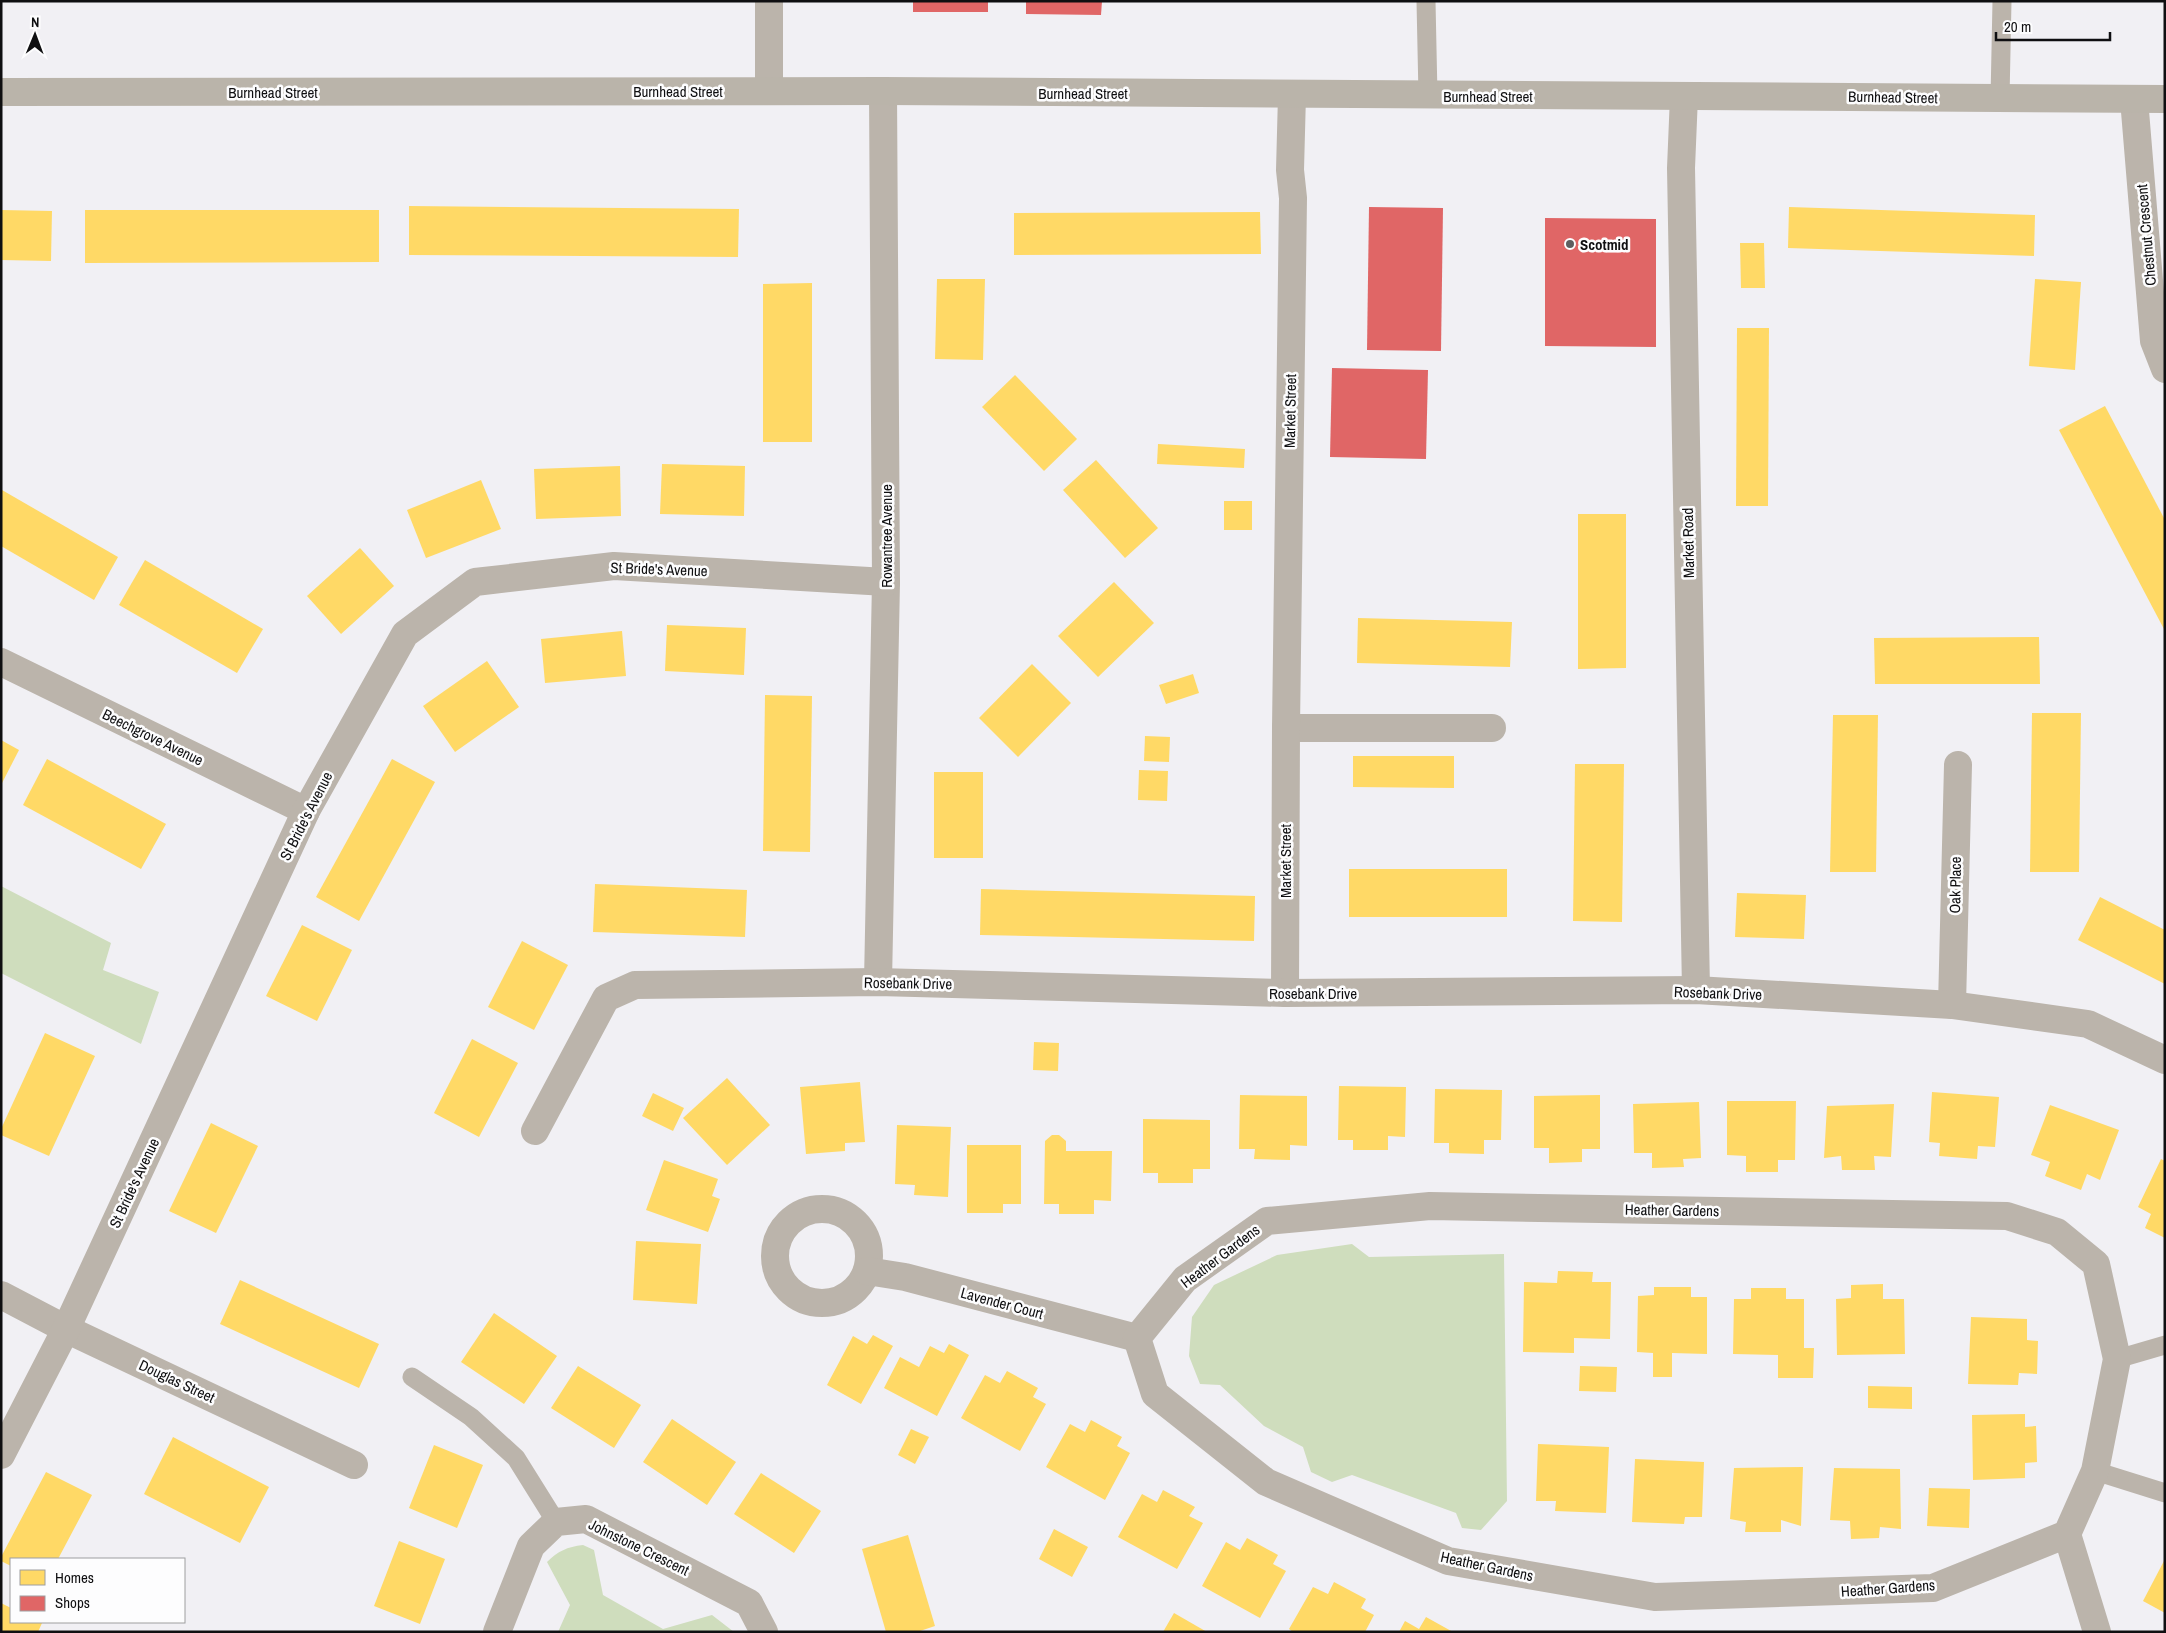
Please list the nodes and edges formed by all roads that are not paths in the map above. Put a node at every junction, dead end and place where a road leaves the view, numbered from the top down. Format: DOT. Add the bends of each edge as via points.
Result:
graph roads {
  1 [pos="769,1"];
  2 [pos="1426,1"];
  3 [pos="2002,1"];
  4 [pos="769,91"];
  5 [pos="883,91"];
  6 [pos="1,92"];
  7 [pos="1292,95"];
  8 [pos="1428,96"];
  9 [pos="1684,96"];
  10 [pos="2000,99"];
  11 [pos="2134,99"];
  12 [pos="2165,99"];
  13 [pos="2165,369"];
  14 [pos="886,582"];
  15 [pos="1,662"];
  16 [pos="1286,728"];
  17 [pos="1492,728"];
  18 [pos="1958,765"];
  19 [pos="306,811"];
  20 [pos="878,982"];
  21 [pos="1696,990"];
  22 [pos="1285,993"];
  23 [pos="1952,1006"];
  24 [pos="2165,1060"];
  25 [pos="535,1132"];
  26 [pos="866,1272"];
  27 [pos="1,1295"];
  28 [pos="66,1329"];
  29 [pos="1137,1338"];
  30 [pos="2165,1345"];
  31 [pos="2117,1359"];
  32 [pos="412,1377"];
  33 [pos="1,1455"];
  34 [pos="354,1466"];
  35 [pos="2095,1471"];
  36 [pos="2165,1493"];
  37 [pos="556,1522"];
  38 [pos="2067,1534"];
  39 [pos="497,1632"];
  40 [pos="764,1632"];
  41 [pos="2097,1632"];
  1 -- 4 [label="street"];
  2 -- 8 [label="lane"];
  3 -- 10 [label="lane"];
  4 -- 5 [label="street, Burnhead Street"];
  4 -- 6 [label="street, Burnhead Street"];
  5 -- 7 [label="street, Burnhead Street"];
  5 -- 14 [label="street, Rowantree Avenue"];
  7 -- 8 [label="street, Burnhead Street"];
  7 -- 16 [label="street, Market Street"];
  8 -- 9 [label="street, Burnhead Street"];
  9 -- 10 [label="street, Burnhead Street"];
  9 -- 21 [label="street, Market Road" via="1681,177"];
  10 -- 11 [label="street, Burnhead Street"];
  11 -- 12 [label="street, Burnhead Street"];
  11 -- 13 [label="street, Chestnut Crescent" via="2154,340"];
  14 -- 19 [label="street, St Bride's Avenue" via="614,566 475,582 405,634"];
  14 -- 20 [label="street, Rowantree Avenue"];
  15 -- 19 [label="street, Beechgrove Avenue"];
  16 -- 17 [label="street"];
  16 -- 22 [label="street, Market Street"];
  18 -- 23 [label="street, Oak Place"];
  19 -- 28 [label="street, St Bride's Avenue"];
  20 -- 22 [label="street, Rosebank Drive"];
  20 -- 25 [label="street, Rosebank Drive" via="635,985 606,998"];
  21 -- 22 [label="street, Rosebank Drive"];
  21 -- 23 [label="street, Rosebank Drive"];
  23 -- 24 [label="street, Rosebank Drive" via="2088,1024"];
  26 -- 29 [label="street, Lavender Court" via="905,1277"];
  27 -- 28 [label="street, Douglas Street"];
  28 -- 33 [label="street, St Bride's Avenue"];
  28 -- 34 [label="street, Douglas Street"];
  29 -- 31 [label="street, Heather Gardens" via="1185,1279 1267,1221 1430,1206 2008,1216 2056,1232 2096,1264"];
  29 -- 38 [label="street, Heather Gardens" via="1155,1394 1266,1482 1448,1561 1655,1597 1933,1588"];
  30 -- 31 [label="lane"];
  31 -- 35 [label="street, Heather Gardens"];
  32 -- 37 [label="lane" via="470,1417 516,1458"];
  35 -- 36 [label="lane"];
  35 -- 38 [label="street, Heather Gardens"];
  37 -- 39 [label="street" via="531,1546"];
  37 -- 40 [label="street, Johnstone Crescent" via="586,1519 749,1603"];
  38 -- 41 [label="street"];
}
